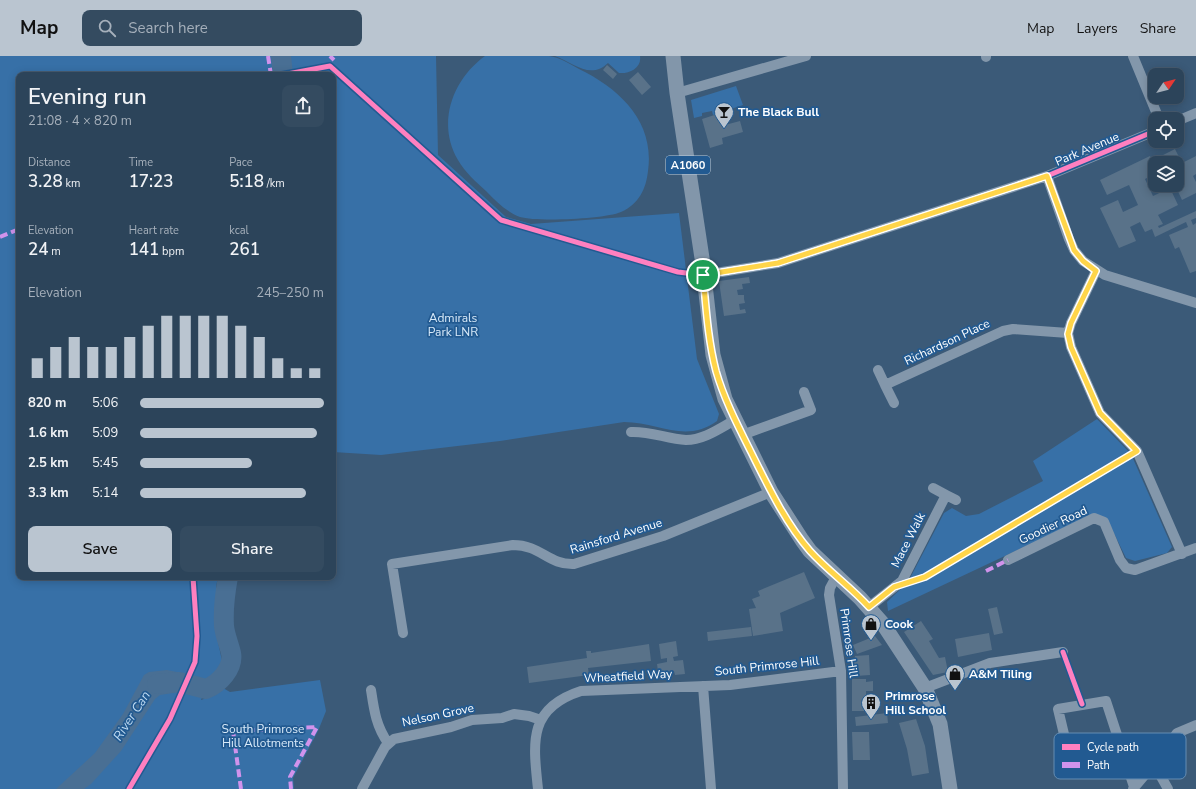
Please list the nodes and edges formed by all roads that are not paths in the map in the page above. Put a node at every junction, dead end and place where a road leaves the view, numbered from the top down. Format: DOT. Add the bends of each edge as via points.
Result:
graph roads {
  1 [pos="673,56"];
  2 [pos="806,56"];
  3 [pos="1133,56"];
  4 [pos="677,93"];
  5 [pos="1156,112"];
  6 [pos="1196,113"];
  7 [pos="1184,118"];
  8 [pos="1148,134"];
  9 [pos="1047,176"];
  10 [pos="1096,271"];
  11 [pos="703,275"];
  12 [pos="1196,303"];
  13 [pos="1068,334"];
  14 [pos="878,370"];
  15 [pos="885,385"];
  16 [pos="804,392"];
  17 [pos="894,403"];
  18 [pos="735,420"];
  19 [pos="631,432"];
  20 [pos="742,435"];
  21 [pos="932,488"];
  22 [pos="771,492"];
  23 [pos="946,495"];
  24 [pos="956,500"];
  25 [pos="1196,548"];
  26 [pos="1182,554"];
  27 [pos="1008,560"];
  28 [pos="837,575"];
  29 [pos="869,607"];
  30 [pos="403,633"];
  31 [pos="1063,652"];
  32 [pos="841,671"];
  33 [pos="703,686"];
  34 [pos="925,688"];
  35 [pos="371,690"];
  36 [pos="540,720"];
  37 [pos="1196,725"];
  38 [pos="1064,733"];
  39 [pos="1116,733"];
  40 [pos="1177,733"];
  41 [pos="388,743"];
  42 [pos="1141,779"];
  43 [pos="1162,779"];
  44 [pos="1133,788"];
  45 [pos="362,789"];
  46 [pos="538,789"];
  47 [pos="711,789"];
  48 [pos="843,789"];
  49 [pos="950,789"];
  50 [pos="1168,789"];
  1 -- 4 [label="main road, A1060"];
  2 -- 4 [label="street"];
  3 -- 5 [label="street"];
  4 -- 11 [label="main road, A1060"];
  6 -- 7 [label="street"];
  8 -- 9 [label="street, Park Avenue"];
  9 -- 10 [label="street" via="1074,250"];
  9 -- 11 [label="street, Park Avenue" via="778,263"];
  10 -- 12 [label="street"];
  10 -- 13 [label="street"];
  11 -- 18 [label="main road, A1060" via="712,355 720,385"];
  13 -- 15 [label="street, Richardson Place" via="1013,329 1003,331"];
  13 -- 26 [label="street" via="1080,372 1100,413 1137,451"];
  14 -- 15 [label="street"];
  15 -- 17 [label="street"];
  16 -- 20 [label="street" via="811,410"];
  18 -- 19 [label="street" via="709,434 688,440"];
  18 -- 20 [label="main road, A1060"];
  20 -- 22 [label="main road, A1060"];
  21 -- 23 [label="street"];
  22 -- 28 [label="main road, A1060" via="810,551"];
  22 -- 30 [label="street, Rainsford Avenue" via="664,536 574,564 564,565 556,562 533,547 524,545 392,564"];
  23 -- 24 [label="street"];
  23 -- 29 [label="street, Mace Walk" via="902,581"];
  25 -- 26 [label="street, Goodier Road"];
  26 -- 27 [label="street, Goodier Road" via="1135,570 1126,568 1104,522 1094,518"];
  28 -- 29 [label="main road, A1060"];
  28 -- 32 [label="street, Primrose Hill" via="829,595"];
  29 -- 34 [label="main road, A1060" via="893,638"];
  31 -- 34 [label="street" via="990,663"];
  32 -- 33 [label="street, South Primrose Hill"];
  32 -- 48 [label="street, Primrose Hill"];
  33 -- 36 [label="street, Wheatfield Way" via="581,691 555,704"];
  33 -- 47 [label="street, South Primrose Hill"];
  34 -- 49 [label="main road, A1060" via="940,724"];
  35 -- 41 [label="street" via="377,723"];
  36 -- 41 [label="street, Nelson Grove" via="521,714 472,720 451,727 406,735"];
  36 -- 46 [label="street, Wheatfield Way" via="534,750"];
  37 -- 40 [label="street"];
  38 -- 39 [label="street" via="1058,709 1106,701"];
  41 -- 45 [label="street"];
  42 -- 44 [label="street"];
  43 -- 50 [label="street"];
}
